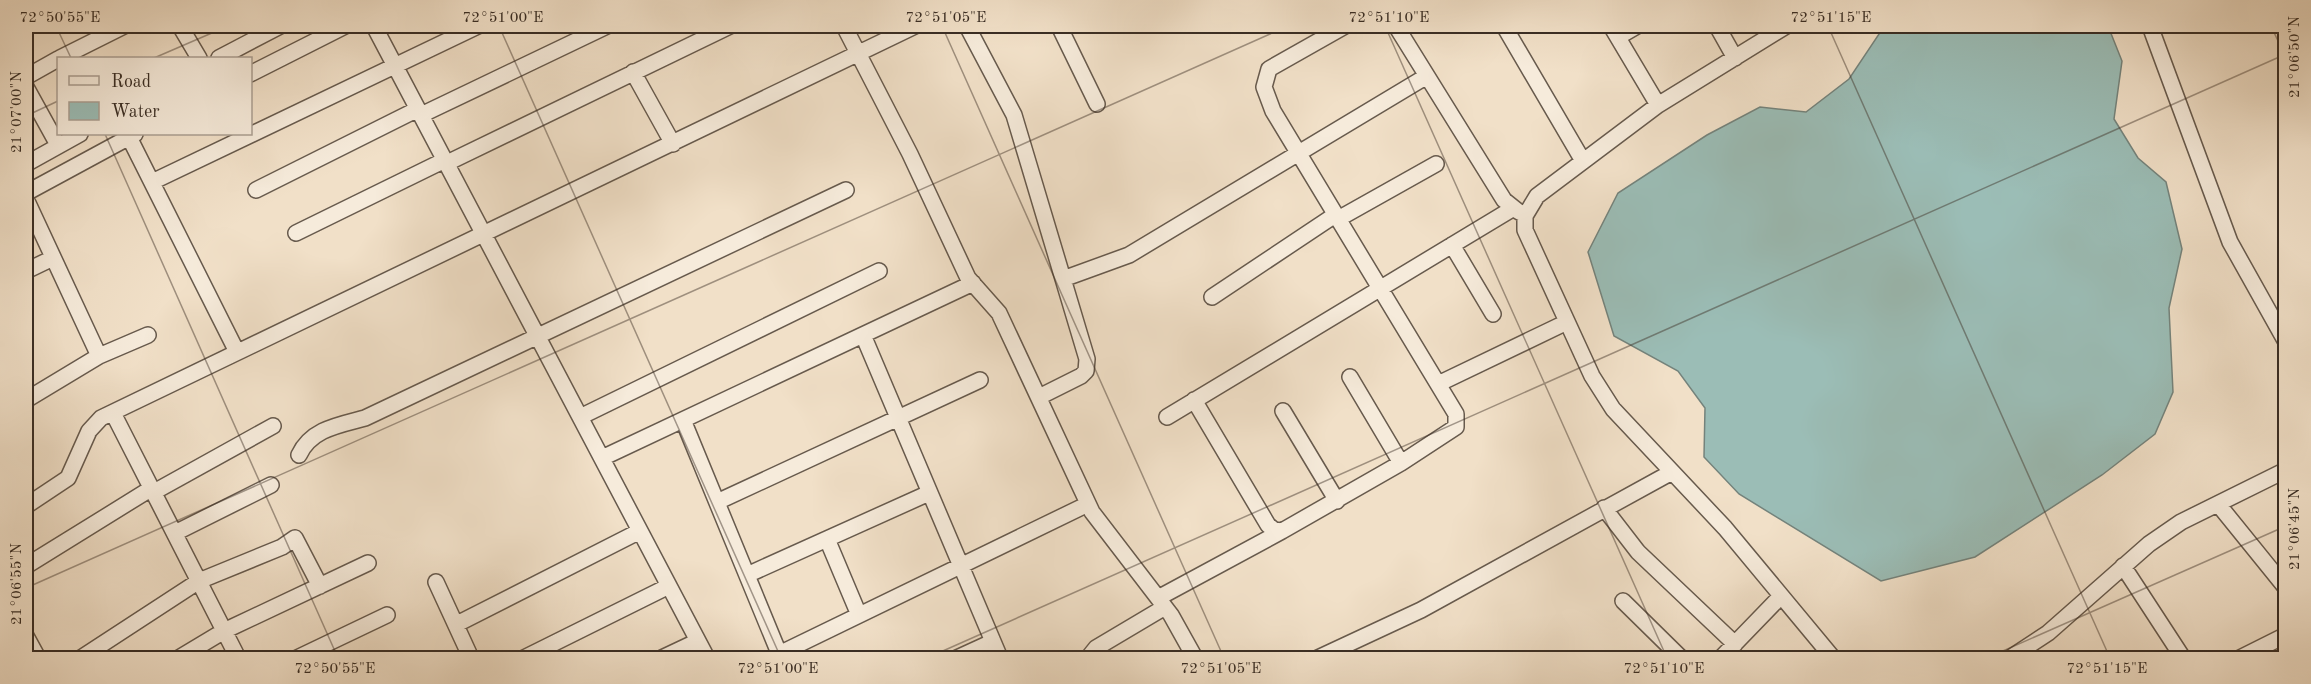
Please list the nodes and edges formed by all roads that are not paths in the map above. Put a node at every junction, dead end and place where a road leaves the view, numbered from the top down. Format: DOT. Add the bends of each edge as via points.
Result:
graph roads {
  1 [pos="124,26"];
  2 [pos="180,26"];
  3 [pos="280,26"];
  4 [pos="345,26"];
  5 [pos="374,26"];
  6 [pos="478,26"];
  7 [pos="607,26"];
  8 [pos="730,26"];
  9 [pos="844,26"];
  10 [pos="915,26"];
  11 [pos="967,26"];
  12 [pos="1059,26"];
  13 [pos="1345,26"];
  14 [pos="1396,26"];
  15 [pos="1504,26"];
  16 [pos="1637,26"];
  17 [pos="1717,26"];
  18 [pos="1786,26"];
  19 [pos="2150,26"];
  20 [pos="1614,31"];
  21 [pos="859,53"];
  22 [pos="63,57"];
  23 [pos="198,57"];
  24 [pos="221,57"];
  25 [pos="1735,57"];
  26 [pos="57,60"];
  27 [pos="395,66"];
  28 [pos="633,72"];
  29 [pos="252,73"];
  30 [pos="1428,76"];
  31 [pos="26,77"];
  32 [pos="26,87"];
  33 [pos="1097,104"];
  34 [pos="1658,105"];
  35 [pos="420,112"];
  36 [pos="252,134"];
  37 [pos="78,135"];
  38 [pos="132,135"];
  39 [pos="250,135"];
  40 [pos="673,144"];
  41 [pos="58,146"];
  42 [pos="1298,152"];
  43 [pos="1583,160"];
  44 [pos="446,161"];
  45 [pos="26,164"];
  46 [pos="1436,164"];
  47 [pos="152,182"];
  48 [pos="256,190"];
  49 [pos="846,190"];
  50 [pos="26,193"];
  51 [pos="26,199"];
  52 [pos="1518,212"];
  53 [pos="1336,217"];
  54 [pos="296,233"];
  55 [pos="485,235"];
  56 [pos="1452,245"];
  57 [pos="53,258"];
  58 [pos="26,271"];
  59 [pos="879,271"];
  60 [pos="1063,279"];
  61 [pos="973,283"];
  62 [pos="1379,289"];
  63 [pos="1212,297"];
  64 [pos="1493,314"];
  65 [pos="1567,322"];
  66 [pos="148,335"];
  67 [pos="537,335"];
  68 [pos="863,335"];
  69 [pos="2286,342"];
  70 [pos="237,352"];
  71 [pos="99,356"];
  72 [pos="1350,377"];
  73 [pos="980,380"];
  74 [pos="1438,384"];
  75 [pos="1039,397"];
  76 [pos="26,400"];
  77 [pos="1194,400"];
  78 [pos="1283,411"];
  79 [pos="113,413"];
  80 [pos="580,417"];
  81 [pos="1167,417"];
  82 [pos="898,418"];
  83 [pos="683,420"];
  84 [pos="273,426"];
  85 [pos="299,454"];
  86 [pos="602,458"];
  87 [pos="1401,463"];
  88 [pos="2286,470"];
  89 [pos="1672,472"];
  90 [pos="271,485"];
  91 [pos="153,490"];
  92 [pos="929,493"];
  93 [pos="1337,501"];
  94 [pos="717,502"];
  95 [pos="1088,504"];
  96 [pos="2218,504"];
  97 [pos="26,506"];
  98 [pos="1604,508"];
  99 [pos="640,531"];
  100 [pos="1282,531"];
  101 [pos="174,533"];
  102 [pos="827,539"];
  103 [pos="368,563"];
  104 [pos="960,565"];
  105 [pos="26,566"];
  106 [pos="2123,566"];
  107 [pos="747,575"];
  108 [pos="199,582"];
  109 [pos="436,582"];
  110 [pos="320,586"];
  111 [pos="669,586"];
  112 [pos="2286,588"];
  113 [pos="1781,596"];
  114 [pos="1623,601"];
  115 [pos="1162,603"];
  116 [pos="387,615"];
  117 [pos="859,615"];
  118 [pos="457,624"];
  119 [pos="224,631"];
  120 [pos="2286,635"];
  121 [pos="26,636"];
  122 [pos="698,641"];
  123 [pos="992,642"];
  124 [pos="1735,644"];
  125 [pos="780,656"];
  126 [pos="38,658"];
  127 [pos="81,658"];
  128 [pos="179,658"];
  129 [pos="238,658"];
  130 [pos="297,658"];
  131 [pos="471,658"];
  132 [pos="524,658"];
  133 [pos="662,658"];
  134 [pos="707,658"];
  135 [pos="957,658"];
  136 [pos="1000,658"];
  137 [pos="1088,658"];
  138 [pos="1196,658"];
  139 [pos="1318,658"];
  140 [pos="1682,658"];
  141 [pos="1721,658"];
  142 [pos="1833,658"];
  143 [pos="2010,658"];
  144 [pos="2183,658"];
  145 [pos="2240,658"];
  1 -- 22 [label="street"];
  2 -- 23 [label="street"];
  3 -- 24 [label="street"];
  4 -- 29 [label="street"];
  5 -- 27 [label="street"];
  6 -- 27 [label="street"];
  7 -- 35 [label="street"];
  8 -- 28 [label="street"];
  9 -- 21 [label="street"];
  10 -- 21 [label="street"];
  11 -- 60 [label="street" via="1014,115"];
  12 -- 33 [label="street"];
  13 -- 42 [label="street" via="1282,60 1265,77 1270,105"];
  14 -- 30 [label="street"];
  15 -- 43 [label="street"];
  16 -- 20 [label="street"];
  17 -- 25 [label="street"];
  18 -- 25 [label="street"];
  19 -- 69 [label="street" via="2230,242"];
  20 -- 34 [label="street"];
  21 -- 40 [label="street"];
  21 -- 61 [label="street"];
  25 -- 34 [label="street"];
  26 -- 31 [label="street"];
  27 -- 35 [label="street"];
  27 -- 36 [label="street"];
  28 -- 40 [label="street"];
  28 -- 44 [label="street"];
  30 -- 42 [label="street"];
  30 -- 52 [label="street"];
  32 -- 41 [label="street"];
  34 -- 43 [label="street"];
  35 -- 44 [label="street"];
  35 -- 48 [label="street"];
  37 -- 41 [label="street"];
  38 -- 47 [label="street"];
  38 -- 50 [label="street"];
  39 -- 47 [label="street"];
  40 -- 55 [label="street"];
  41 -- 45 [label="street"];
  42 -- 53 [label="street"];
  42 -- 60 [label="street" via="1130,255"];
  43 -- 52 [label="street"];
  44 -- 54 [label="street"];
  44 -- 55 [label="street"];
  46 -- 53 [label="street"];
  47 -- 70 [label="street"];
  49 -- 67 [label="street"];
  51 -- 57 [label="street"];
  52 -- 56 [label="street"];
  52 -- 65 [label="street"];
  53 -- 62 [label="street"];
  53 -- 63 [label="street"];
  55 -- 67 [label="street"];
  55 -- 70 [label="street"];
  56 -- 62 [label="street"];
  56 -- 64 [label="street"];
  57 -- 58 [label="street"];
  57 -- 71 [label="street"];
  59 -- 80 [label="street"];
  60 -- 75 [label="street" via="1088,365 1081,376"];
  61 -- 68 [label="street"];
  61 -- 75 [label="street" via="999,313"];
  62 -- 74 [label="street"];
  62 -- 77 [label="street"];
  65 -- 74 [label="street"];
  65 -- 89 [label="street" via="1592,376 1613,409"];
  66 -- 71 [label="street"];
  67 -- 80 [label="street"];
  67 -- 85 [label="street" via="365,418 320,432 305,442"];
  68 -- 82 [label="street"];
  68 -- 83 [label="street"];
  70 -- 79 [label="street"];
  71 -- 76 [label="street"];
  72 -- 87 [label="street"];
  73 -- 82 [label="street"];
  74 -- 87 [label="street" via="1456,414 1456,427"];
  75 -- 95 [label="street"];
  77 -- 81 [label="street"];
  77 -- 100 [label="street" via="1268,525"];
  78 -- 93 [label="street"];
  79 -- 91 [label="street"];
  79 -- 97 [label="street" via="94,425 68,478"];
  80 -- 86 [label="street"];
  82 -- 92 [label="street"];
  82 -- 94 [label="street"];
  83 -- 86 [label="street"];
  83 -- 94 [label="street"];
  84 -- 91 [label="street"];
  86 -- 99 [label="street"];
  87 -- 93 [label="street"];
  88 -- 96 [label="street"];
  89 -- 98 [label="street"];
  89 -- 113 [label="street"];
  90 -- 101 [label="street"];
  91 -- 101 [label="street"];
  91 -- 105 [label="street"];
  92 -- 102 [label="street"];
  92 -- 104 [label="street"];
  93 -- 100 [label="street"];
  94 -- 107 [label="street"];
  95 -- 104 [label="street"];
  95 -- 115 [label="street"];
  96 -- 106 [label="street" via="2181,522"];
  96 -- 112 [label="street"];
  98 -- 124 [label="street" via="1638,552"];
  98 -- 139 [label="street" via="1421,610"];
  99 -- 111 [label="street"];
  99 -- 118 [label="street"];
  100 -- 115 [label="street"];
  101 -- 108 [label="street"];
  102 -- 107 [label="street"];
  102 -- 117 [label="street"];
  103 -- 110 [label="street"];
  104 -- 117 [label="street"];
  104 -- 123 [label="street"];
  106 -- 143 [label="street" via="2048,633"];
  106 -- 144 [label="street"];
  107 -- 125 [label="street"];
  108 -- 110 [label="street" via="295,538"];
  108 -- 119 [label="street"];
  108 -- 127 [label="street"];
  109 -- 118 [label="street"];
  110 -- 119 [label="street"];
  111 -- 122 [label="street"];
  111 -- 132 [label="street"];
  113 -- 124 [label="street"];
  113 -- 142 [label="street"];
  114 -- 140 [label="street"];
  115 -- 137 [label="street" via="1096,648"];
  115 -- 138 [label="street"];
  116 -- 130 [label="street"];
  117 -- 125 [label="street"];
  118 -- 131 [label="street"];
  119 -- 128 [label="street"];
  119 -- 129 [label="street"];
  120 -- 145 [label="street"];
  121 -- 126 [label="street"];
  122 -- 133 [label="street"];
  122 -- 134 [label="street"];
  123 -- 135 [label="street"];
  123 -- 136 [label="street"];
  124 -- 141 [label="street"];
}
